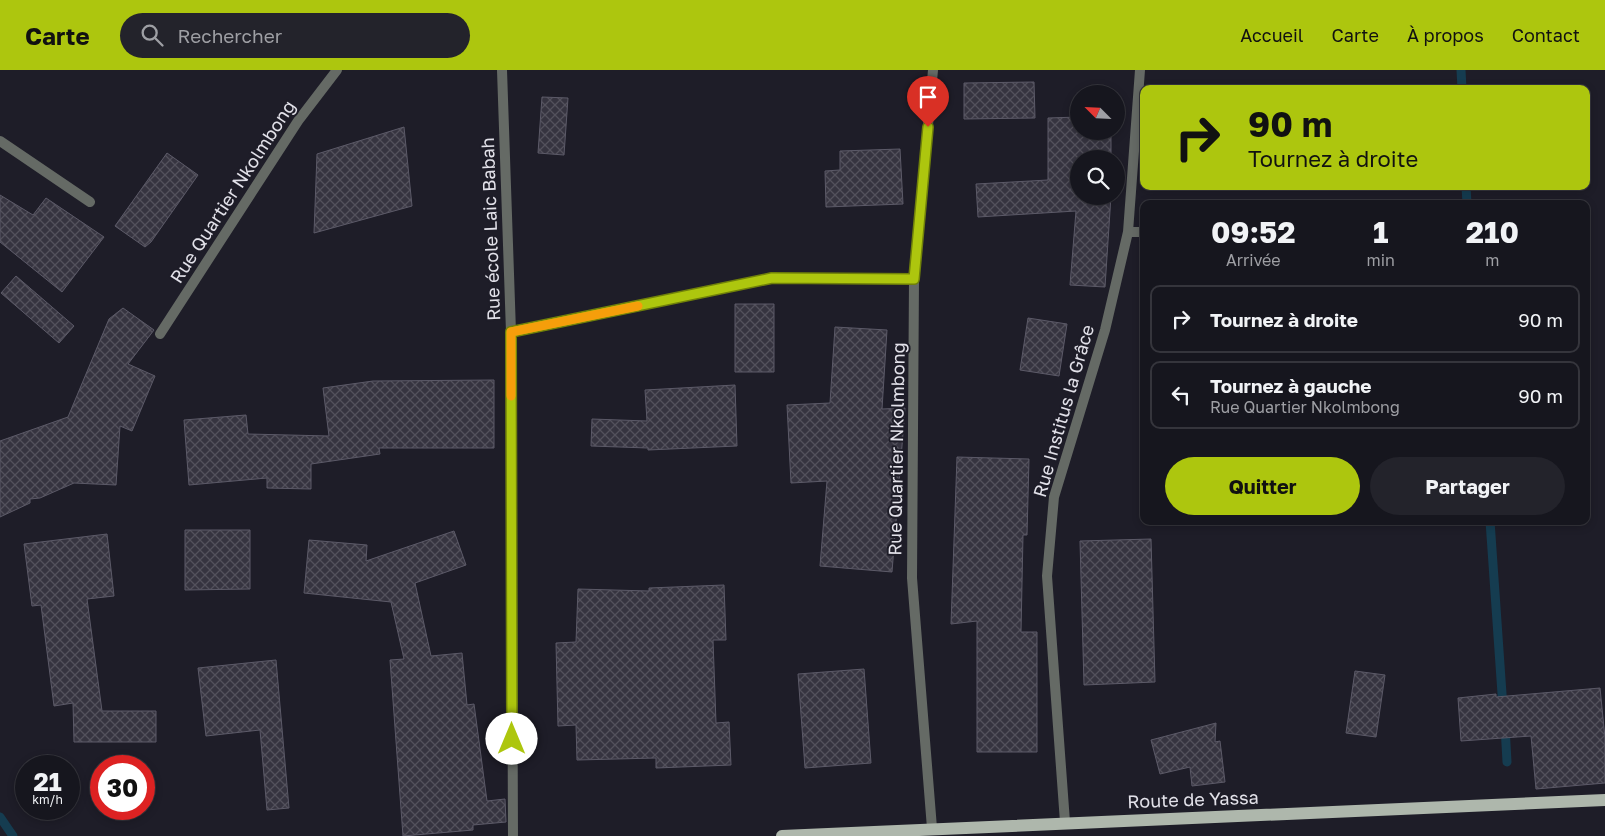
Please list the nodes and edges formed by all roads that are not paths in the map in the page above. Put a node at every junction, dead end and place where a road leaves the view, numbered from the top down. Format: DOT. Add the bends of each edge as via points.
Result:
graph roads {
  1 [pos="337,70"];
  2 [pos="502,70"];
  3 [pos="933,70"];
  4 [pos="1140,70"];
  5 [pos="0,140"];
  6 [pos="90,202"];
  7 [pos="1128,232"];
  8 [pos="1140,232"];
  9 [pos="914,279"];
  10 [pos="511,332"];
  11 [pos="160,334"];
  12 [pos="1605,800"];
  13 [pos="1065,822"];
  14 [pos="932,828"];
  15 [pos="513,836"];
  16 [pos="782,836"];
  1 -- 11 [label="street, Rue Quartier Nkolmbong" via="298,121"];
  2 -- 10 [label="street, Rue école Laic Babah"];
  3 -- 9 [label="street, Rue Quartier Nkolmbong"];
  4 -- 7 [label="street, Rue Institus la Grâce"];
  5 -- 6 [label="street"];
  7 -- 8 [label="street"];
  7 -- 13 [label="street, Rue Institus la Grâce" via="1105,330 1054,497 1047,576"];
  9 -- 10 [label="street" via="772,278"];
  9 -- 14 [label="street, Rue Quartier Nkolmbong" via="912,578"];
  10 -- 15 [label="street, Rue école Laic Babah"];
  12 -- 13 [label="main road, Route de Yassa"];
  13 -- 14 [label="main road, Route de Yassa"];
  14 -- 16 [label="main road, Route de Yassa"];
}
